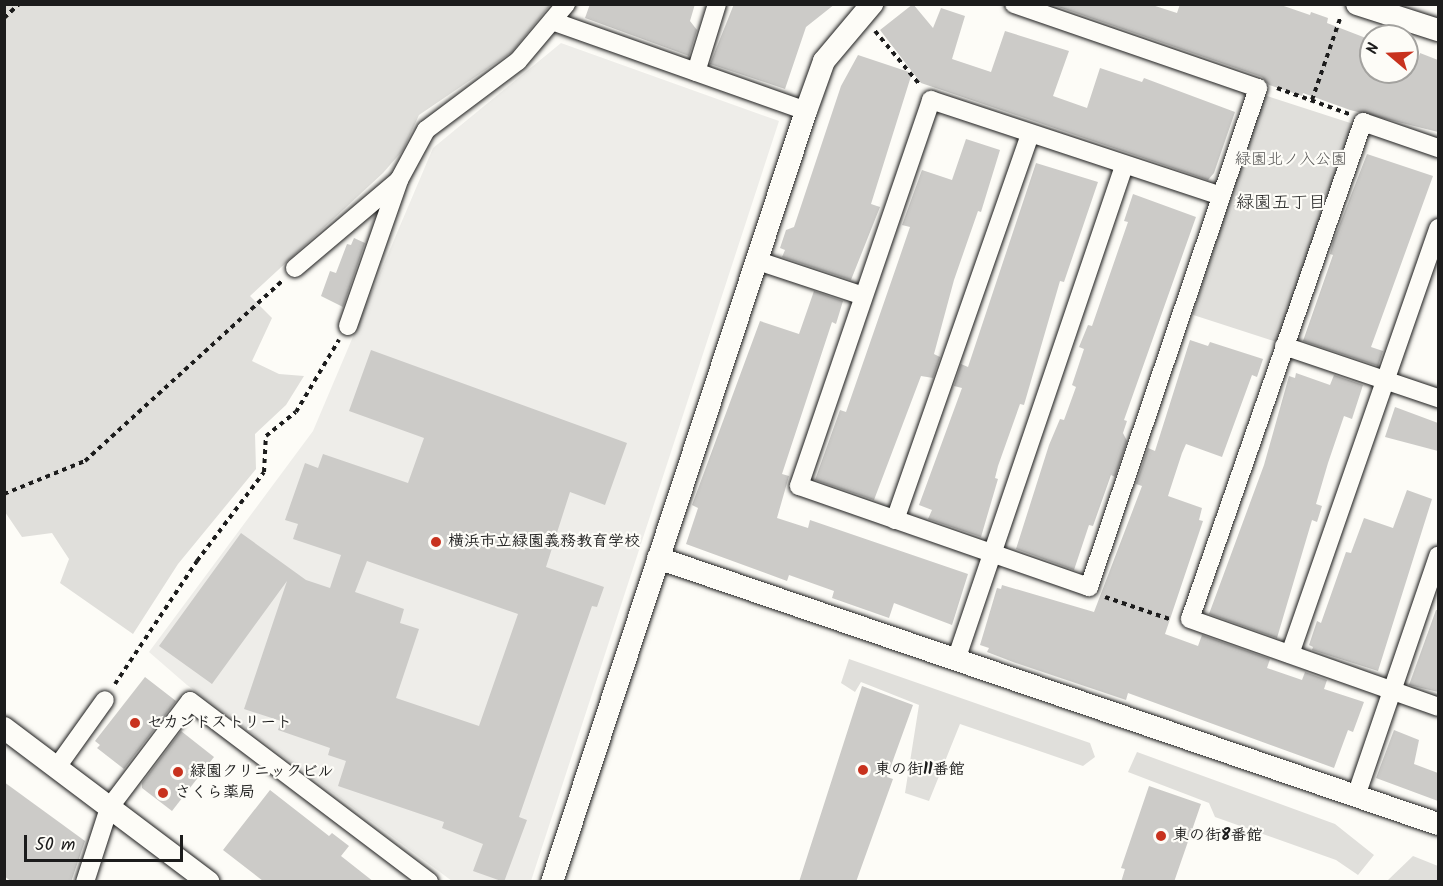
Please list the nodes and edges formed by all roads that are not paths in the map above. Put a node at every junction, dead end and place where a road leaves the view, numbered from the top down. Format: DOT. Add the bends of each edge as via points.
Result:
graph roads {
  1 [pos="566,4"];
  2 [pos="717,4"];
  3 [pos="872,4"];
  4 [pos="1014,4"];
  5 [pos="1350,8"];
  6 [pos="552,21"];
  7 [pos="1438,30"];
  8 [pos="696,72"];
  9 [pos="806,111"];
  10 [pos="1029,134"];
  11 [pos="1438,148"];
  12 [pos="1124,166"];
  13 [pos="399,180"];
  14 [pos="1221,196"];
  15 [pos="1438,228"];
  16 [pos="755,260"];
  17 [pos="295,268"];
  18 [pos="864,296"];
  19 [pos="348,326"];
  20 [pos="1284,346"];
  21 [pos="1386,380"];
  22 [pos="1438,398"];
  23 [pos="895,520"];
  24 [pos="992,554"];
  25 [pos="1438,556"];
  26 [pos="658,558"];
  27 [pos="1290,654"];
  28 [pos="956,660"];
  29 [pos="1392,691"];
  30 [pos="109,694"];
  31 [pos="1438,707"];
  32 [pos="4,728"];
  33 [pos="57,767"];
  34 [pos="1356,796"];
  35 [pos="110,808"];
  36 [pos="1438,824"];
  37 [pos="85,882"];
  38 [pos="208,882"];
  39 [pos="429,882"];
  40 [pos="552,882"];
  1 -- 6 [label="street"];
  2 -- 8 [label="street"];
  3 -- 9 [label="street" via="824,61"];
  4 -- 14 [label="street" via="1258,88"];
  5 -- 7 [label="street"];
  6 -- 8 [label="street"];
  6 -- 13 [label="street" via="518,61 426,130"];
  8 -- 9 [label="street"];
  9 -- 16 [label="street"];
  10 -- 12 [label="street"];
  10 -- 18 [label="street" via="931,100"];
  10 -- 23 [label="street"];
  11 -- 20 [label="street" via="1363,122"];
  12 -- 14 [label="street"];
  12 -- 24 [label="street"];
  13 -- 17 [label="street"];
  13 -- 19 [label="street"];
  14 -- 24 [label="street" via="1089,586"];
  15 -- 21 [label="street"];
  16 -- 18 [label="street"];
  16 -- 26 [label="street"];
  18 -- 23 [label="street" via="799,486"];
  20 -- 21 [label="street"];
  20 -- 27 [label="street" via="1190,619"];
  21 -- 22 [label="street"];
  21 -- 27 [label="street"];
  23 -- 24 [label="street"];
  24 -- 28 [label="street"];
  25 -- 29 [label="street"];
  26 -- 28 [label="street"];
  26 -- 40 [label="street"];
  27 -- 29 [label="street"];
  28 -- 34 [label="street"];
  29 -- 31 [label="street"];
  29 -- 34 [label="street"];
  30 -- 33 [label="street"];
  32 -- 33 [label="street"];
  33 -- 35 [label="street"];
  34 -- 36 [label="street"];
  35 -- 37 [label="street"];
  35 -- 38 [label="street"];
  35 -- 39 [label="street" via="190,701"];
}
